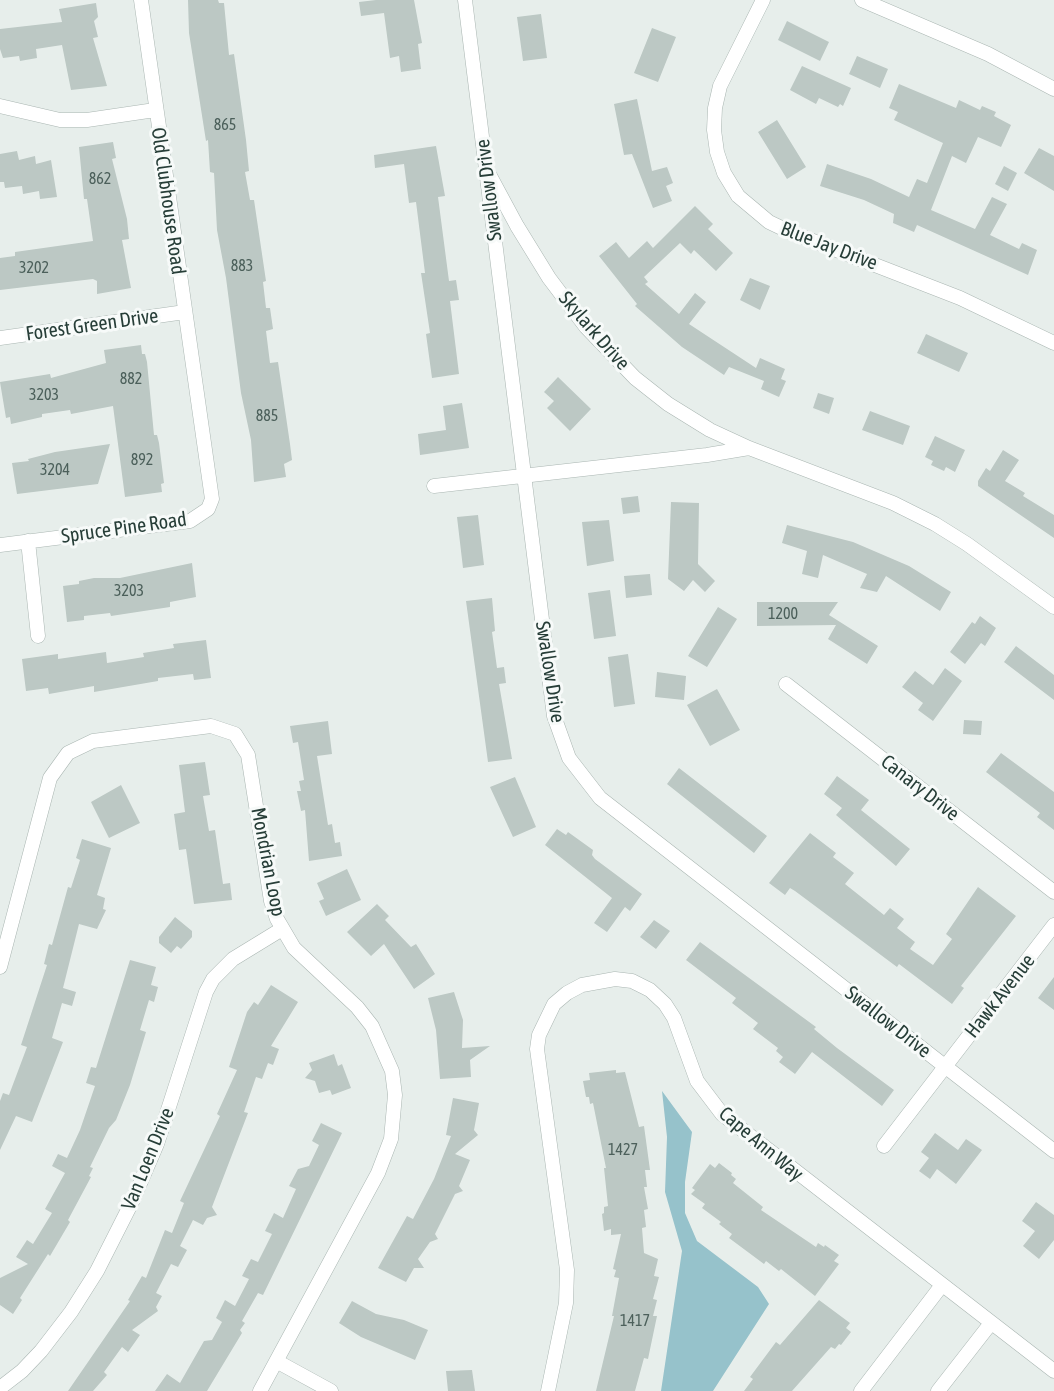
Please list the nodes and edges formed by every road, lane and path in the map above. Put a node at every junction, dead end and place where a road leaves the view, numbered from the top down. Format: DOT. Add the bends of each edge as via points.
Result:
graph roads {
  1 [pos="141,0"];
  2 [pos="465,0"];
  3 [pos="762,0"];
  4 [pos="862,0"];
  5 [pos="1054,89"];
  6 [pos="0,106"];
  7 [pos="155,110"];
  8 [pos="486,167"];
  9 [pos="185,312"];
  10 [pos="0,338"];
  11 [pos="1054,344"];
  12 [pos="198,401"];
  13 [pos="749,448"];
  14 [pos="523,475"];
  15 [pos="434,486"];
  16 [pos="28,541"];
  17 [pos="0,545"];
  18 [pos="1054,608"];
  19 [pos="38,636"];
  20 [pos="786,684"];
  21 [pos="1054,892"];
  22 [pos="1054,926"];
  23 [pos="282,929"];
  24 [pos="0,967"];
  25 [pos="945,1066"];
  26 [pos="884,1146"];
  27 [pos="1054,1150"];
  28 [pos="942,1285"];
  29 [pos="991,1323"];
  30 [pos="278,1362"];
  31 [pos="1054,1371"];
  32 [pos="0,1388"];
  33 [pos="260,1391"];
  34 [pos="331,1391"];
  35 [pos="548,1391"];
  36 [pos="861,1391"];
  37 [pos="938,1391"];
  1 -- 7 [label="street, Old Clubhouse Road"];
  2 -- 8 [label="street, Swallow Drive"];
  3 -- 11 [label="street, Blue Jay Drive" via="720,86 715,108 717,152 738,196 769,222 789,232 960,298"];
  4 -- 5 [label="street" via="988,54"];
  6 -- 7 [label="street" via="60,120"];
  7 -- 9 [label="street, Old Clubhouse Road"];
  8 -- 13 [label="street, Skylark Drive" via="549,278 605,349 668,404"];
  8 -- 14 [label="street, Swallow Drive"];
  9 -- 10 [label="street, Forest Green Drive"];
  9 -- 12 [label="street, Old Clubhouse Road"];
  12 -- 16 [label="street, Spruce Pine Road" via="212,499 200,517"];
  13 -- 14 [label="street"];
  13 -- 18 [label="street, Skylark Drive" via="893,503 935,524"];
  14 -- 15 [label="street"];
  14 -- 25 [label="street, Swallow Drive" via="554,716 561,740 583,779 600,798"];
  16 -- 17 [label="street, Spruce Pine Road"];
  16 -- 19 [label="street"];
  20 -- 21 [label="street, Canary Drive"];
  22 -- 25 [label="street, Hawk Avenue"];
  23 -- 24 [label="street, Mondrian Loop" via="271,901 248,755 235,734 211,726 93,741 68,753 51,778"];
  23 -- 30 [label="street, Mondrian Loop" via="294,948 372,1026 384,1048 395,1095 391,1139 378,1173"];
  23 -- 32 [label="street, Van Loen Drive" via="233,959 213,979 157,1144 102,1261 41,1351"];
  25 -- 26 [label="street, Hawk Avenue"];
  25 -- 27 [label="street, Swallow Drive"];
  28 -- 29 [label="street, Cape Ann Way"];
  28 -- 35 [label="street, Cape Ann Way" via="722,1114 697,1081 674,1018 650,990 632,981 615,979 582,985 554,1004 543,1022 537,1048 567,1270 566,1304"];
  28 -- 36 [label="street"];
  29 -- 31 [label="street, Cape Ann Way"];
  29 -- 37 [label="street"];
  30 -- 33 [label="street, Mondrian Loop"];
  30 -- 34 [label="street"];
}
